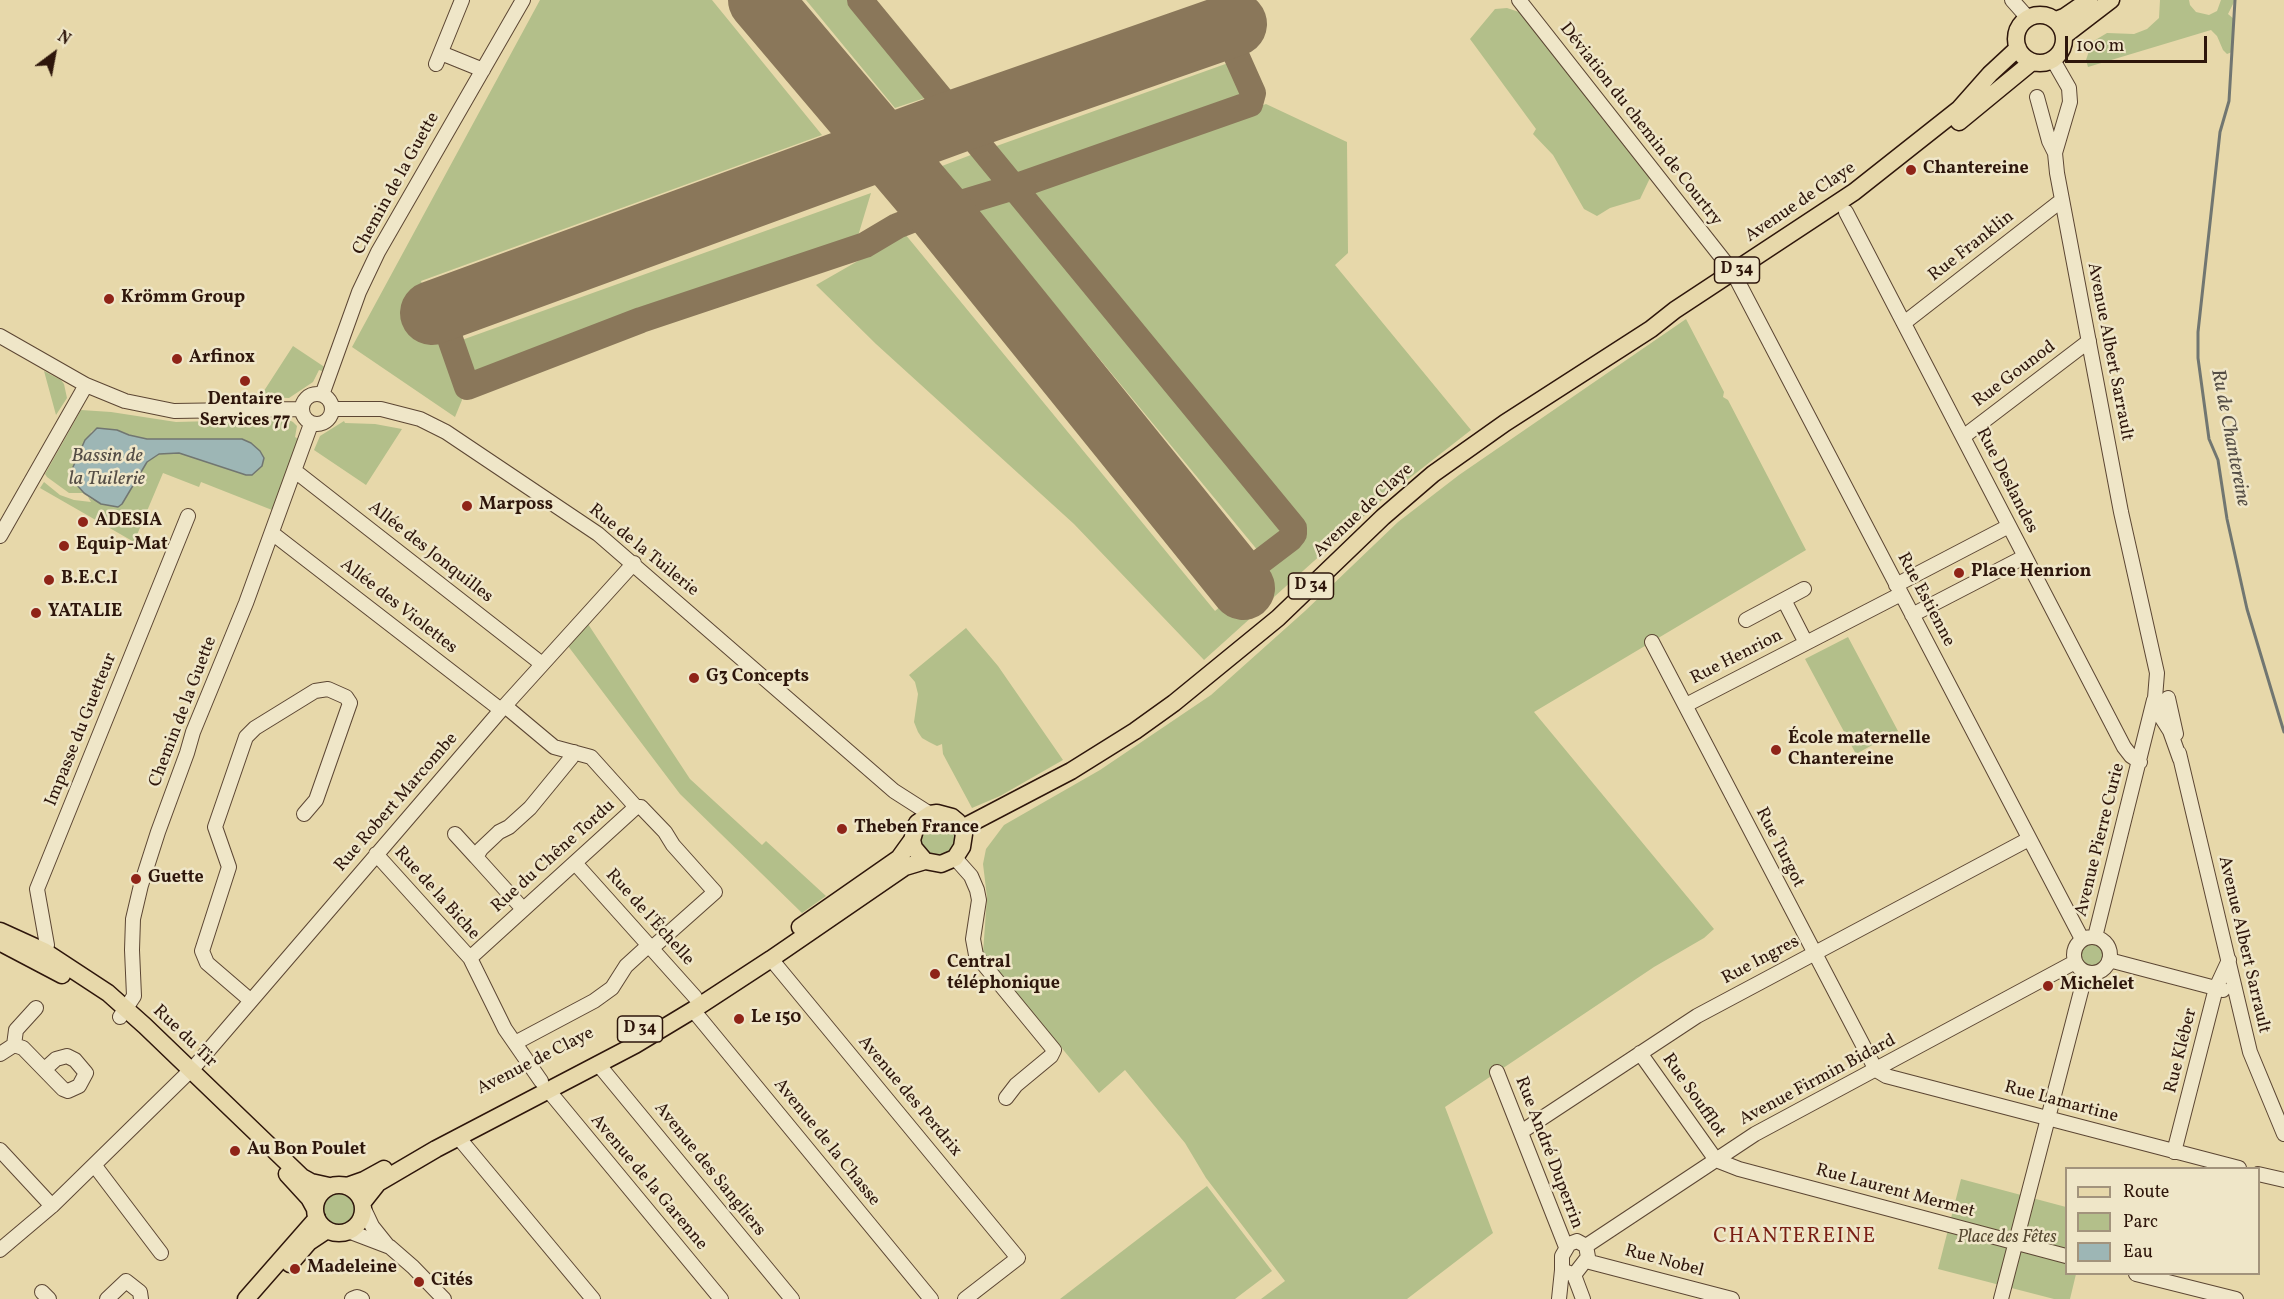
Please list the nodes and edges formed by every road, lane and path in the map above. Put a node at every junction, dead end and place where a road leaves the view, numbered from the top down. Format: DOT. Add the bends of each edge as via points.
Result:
graph roads {
  1 [pos="462,0"];
  2 [pos="523,0"];
  3 [pos="1518,0"];
  4 [pos="2012,0"];
  5 [pos="2089,0"];
  6 [pos="2111,0"];
  7 [pos="2028,18"];
  8 [pos="2056,20"];
  9 [pos="2064,36"];
  10 [pos="2018,48"];
  11 [pos="2053,60"];
  12 [pos="2032,62"];
  13 [pos="483,70"];
  14 [pos="2037,97"];
  15 [pos="2055,153"];
  16 [pos="1883,170"];
  17 [pos="2062,200"];
  18 [pos="1846,212"];
  19 [pos="1735,275"];
  20 [pos="1904,323"];
  21 [pos="0,336"];
  22 [pos="2089,341"];
  23 [pos="86,385"];
  24 [pos="322,395"];
  25 [pos="302,409"];
  26 [pos="333,409"];
  27 [pos="311,424"];
  28 [pos="1963,437"];
  29 [pos="296,471"];
  30 [pos="188,516"];
  31 [pos="2009,526"];
  32 [pos="272,533"];
  33 [pos="0,536"];
  34 [pos="2024,557"];
  35 [pos="634,563"];
  36 [pos="1804,589"];
  37 [pos="1898,589"];
  38 [pos="1784,600"];
  39 [pos="1912,615"];
  40 [pos="1746,620"];
  41 [pos="1652,642"];
  42 [pos="1806,643"];
  43 [pos="542,664"];
  44 [pos="2161,698"];
  45 [pos="1686,705"];
  46 [pos="503,708"];
  47 [pos="2161,716"];
  48 [pos="574,752"];
  49 [pos="2141,757"];
  50 [pos="2180,759"];
  51 [pos="894,791"];
  52 [pos="636,807"];
  53 [pos="304,814"];
  54 [pos="930,814"];
  55 [pos="962,828"];
  56 [pos="455,834"];
  57 [pos="913,835"];
  58 [pos="2029,839"];
  59 [pos="376,854"];
  60 [pos="476,857"];
  61 [pos="955,858"];
  62 [pos="925,861"];
  63 [pos="575,863"];
  64 [pos="524,909"];
  65 [pos="0,931"];
  66 [pos="2088,938"];
  67 [pos="0,943"];
  68 [pos="650,947"];
  69 [pos="1813,953"];
  70 [pos="42,956"];
  71 [pos="470,958"];
  72 [pos="771,959"];
  73 [pos="2109,960"];
  74 [pos="2229,960"];
  75 [pos="2081,967"];
  76 [pos="2216,988"];
  77 [pos="2237,994"];
  78 [pos="250,1000"];
  79 [pos="694,1003"];
  80 [pos="36,1008"];
  81 [pos="123,1013"];
  82 [pos="515,1043"];
  83 [pos="14,1045"];
  84 [pos="1640,1053"];
  85 [pos="0,1054"];
  86 [pos="598,1064"];
  87 [pos="45,1070"];
  88 [pos="1876,1070"];
  89 [pos="1497,1072"];
  90 [pos="187,1073"];
  91 [pos="544,1086"];
  92 [pos="1006,1098"];
  93 [pos="2047,1119"];
  94 [pos="1521,1132"];
  95 [pos="2284,1134"];
  96 [pos="458,1137"];
  97 [pos="0,1150"];
  98 [pos="2174,1152"];
  99 [pos="1716,1160"];
  100 [pos="95,1166"];
  101 [pos="2235,1167"];
  102 [pos="2260,1174"];
  103 [pos="2284,1180"];
  104 [pos="329,1186"];
  105 [pos="347,1186"];
  106 [pos="363,1205"];
  107 [pos="52,1206"];
  108 [pos="319,1219"];
  109 [pos="348,1232"];
  110 [pos="2016,1242"];
  111 [pos="1566,1246"];
  112 [pos="390,1247"];
  113 [pos="0,1250"];
  114 [pos="161,1253"];
  115 [pos="1586,1253"];
  116 [pos="2065,1255"];
  117 [pos="1569,1273"];
  118 [pos="2140,1275"];
  119 [pos="108,1299"];
  120 [pos="141,1299"];
  121 [pos="246,1299"];
  122 [pos="261,1299"];
  123 [pos="352,1299"];
  124 [pos="362,1299"];
  125 [pos="444,1299"];
  126 [pos="593,1299"];
  127 [pos="721,1299"];
  128 [pos="792,1299"];
  129 [pos="931,1299"];
  130 [pos="965,1299"];
  131 [pos="1559,1299"];
  132 [pos="1583,1299"];
  133 [pos="1732,1299"];
  134 [pos="2001,1299"];
  135 [pos="2236,1299"];
  1 -- 13 [label="street" via="439,59"];
  2 -- 13 [label="street, Chemin de la Guette"];
  3 -- 19 [label="street, Déviation du chemin de Courtry"];
  4 -- 7 [label="street"];
  5 -- 8 [label="main road"];
  6 -- 9 [label="main road"];
  7 -- 8 [label="main road" via="2047,15"];
  7 -- 10 [label="main road" via="2019,28"];
  8 -- 9 [label="main road"];
  9 -- 11 [label="main road" via="2063,47"];
  10 -- 12 [label="main road"];
  10 -- 16 [label="main road, Avenue de Claye / D 34" via="1959,109"];
  11 -- 12 [label="main road"];
  11 -- 15 [label="street, Avenue Albert Sarrault" via="2069,88 2070,102"];
  12 -- 18 [label="main road, Avenue de Claye / D 34"];
  13 -- 24 [label="street, Chemin de la Guette" via="378,252 359,292"];
  14 -- 15 [label="street"];
  15 -- 17 [label="street, Avenue Albert Sarrault"];
  16 -- 18 [label="main road, Avenue de Claye" via="1871,186 1846,203"];
  16 -- 19 [label="main road, Avenue de Claye / D 34"];
  17 -- 20 [label="street, Rue Franklin"];
  17 -- 22 [label="street, Avenue Albert Sarrault"];
  18 -- 19 [label="main road, Avenue de Claye / D 34"];
  18 -- 20 [label="street, Rue Deslandes"];
  19 -- 37 [label="street, Rue Estienne"];
  19 -- 55 [label="main road, Avenue de Claye / D 34" via="1433,474 1278,618 1174,703 1079,765"];
  20 -- 28 [label="street, Rue Deslandes"];
  21 -- 23 [label="street"];
  22 -- 28 [label="street, Rue Gounod"];
  22 -- 44 [label="street, Avenue Albert Sarrault"];
  23 -- 25 [label="street" via="125,401 174,411"];
  23 -- 33 [label="street"];
  24 -- 25 [label="street" via="308,397"];
  24 -- 26 [label="street"];
  25 -- 27 [label="street"];
  26 -- 27 [label="street" via="326,422"];
  26 -- 35 [label="street, Rue de la Tuilerie" via="391,411 434,426 598,534"];
  27 -- 29 [label="street, Chemin de la Guette"];
  28 -- 31 [label="street, Rue Deslandes"];
  29 -- 32 [label="street, Chemin de la Guette"];
  29 -- 43 [label="street, Allée des Jonquilles"];
  30 -- 70 [label="street, Impasse du Guetteur" via="37,889 47,945"];
  31 -- 34 [label="street, Rue Deslandes"];
  31 -- 37 [label="street"];
  32 -- 46 [label="street, Allée des Violettes"];
  32 -- 81 [label="street, Chemin de la Guette" via="193,732 141,885 132,930 135,992"];
  34 -- 39 [label="street"];
  34 -- 49 [label="street, Rue Deslandes" via="2124,747 2131,756"];
  35 -- 43 [label="street, Rue Robert Marcombe"];
  35 -- 51 [label="street, Rue de la Tuilerie"];
  36 -- 38 [label="street, Rue Henrion"];
  37 -- 39 [label="street, Rue Estienne"];
  37 -- 42 [label="street, Rue Henrion"];
  38 -- 40 [label="street, Rue Henrion"];
  38 -- 42 [label="street, Rue Henrion"];
  39 -- 58 [label="street, Rue Estienne"];
  41 -- 45 [label="street, Rue Turgot"];
  42 -- 45 [label="street, Rue Henrion"];
  43 -- 46 [label="street, Rue Robert Marcombe"];
  44 -- 47 [label="street, Avenue Albert Sarrault" via="2156,709"];
  44 -- 49 [label="street, Avenue Pierre Curie"];
  44 -- 50 [label="street, Avenue Albert Sarrault"];
  45 -- 69 [label="street, Rue Turgot"];
  46 -- 48 [label="street, Allée des Violettes" via="554,747"];
  46 -- 59 [label="street, Rue Robert Marcombe"];
  47 -- 49 [label="street, Avenue Pierre Curie"];
  47 -- 50 [label="street, Avenue Albert Sarrault"];
  48 -- 52 [label="street, Allée des Violettes" via="591,758"];
  48 -- 60 [label="street" via="530,808"];
  49 -- 66 [label="street, Avenue Pierre Curie"];
  50 -- 74 [label="street, Avenue Albert Sarrault"];
  51 -- 54 [label="street, Rue de la Tuilerie"];
  51 -- 57 [label="street, Rue de la Tuilerie" via="909,811"];
  52 -- 63 [label="street, Rue du Chêne Tordu"];
  52 -- 68 [label="street, Allée des Violettes" via="641,807 665,832 715,892"];
  53 -- 78 [label="street" via="316,800 350,703 328,689 315,691 246,737 215,827 229,867 203,957"];
  54 -- 55 [label="main road" via="952,817"];
  54 -- 57 [label="main road, Avenue de Claye"];
  55 -- 61 [label="main road" via="964,841"];
  56 -- 60 [label="street"];
  57 -- 62 [label="main road" via="914,848"];
  57 -- 79 [label="main road, Avenue de Claye / D 34" via="899,858"];
  58 -- 66 [label="street, Rue Estienne"];
  58 -- 69 [label="street, Rue Ingres"];
  59 -- 71 [label="street, Rue de la Biche"];
  59 -- 78 [label="street, Rue Robert Marcombe"];
  60 -- 64 [label="street"];
  61 -- 62 [label="main road, Avenue de Claye" via="941,864"];
  61 -- 92 [label="street" via="977,890 973,939 976,955 1054,1050"];
  62 -- 72 [label="main road, Avenue de Claye / D 34" via="905,867"];
  63 -- 64 [label="street, Rue du Chêne Tordu"];
  63 -- 68 [label="street, Rue de l'Échelle"];
  64 -- 71 [label="street, Rue du Chêne Tordu"];
  65 -- 70 [label="main road, Rue du Tir"];
  66 -- 73 [label="street" via="2105,943"];
  66 -- 75 [label="street" via="2075,947"];
  67 -- 70 [label="main road, Rue du Tir"];
  68 -- 79 [label="street, Rue de l'Échelle"];
  68 -- 82 [label="street" via="626,966 612,988 594,1001"];
  69 -- 84 [label="street, Rue Ingres" via="1697,1016"];
  69 -- 88 [label="street, Rue Turgot"];
  70 -- 81 [label="main road, Rue du Tir" via="90,980"];
  71 -- 82 [label="street, Rue de la Biche"];
  72 -- 79 [label="main road, Avenue de Claye / D 34"];
  72 -- 130 [label="street, Avenue des Perdrix" via="1018,1258"];
  73 -- 75 [label="street" via="2097,972"];
  73 -- 76 [label="street"];
  74 -- 76 [label="street, Rue Kléber"];
  74 -- 77 [label="street, Avenue Albert Sarrault"];
  75 -- 88 [label="street, Avenue Firmin Bidard"];
  75 -- 93 [label="street"];
  76 -- 77 [label="street"];
  76 -- 98 [label="street, Rue Kléber"];
  77 -- 95 [label="street, Avenue Albert Sarrault" via="2250,1052"];
  78 -- 90 [label="street, Rue Robert Marcombe"];
  79 -- 86 [label="main road, Avenue de Claye / D 34" via="635,1045"];
  79 -- 91 [label="main road, Avenue de Claye / D 34"];
  79 -- 129 [label="street, Avenue de la Chasse"];
  80 -- 83 [label="street" via="16,1030"];
  81 -- 90 [label="main road, Rue du Tir"];
  82 -- 91 [label="street, Rue de la Biche"];
  83 -- 85 [label="street"];
  83 -- 87 [label="street" via="23,1048"];
  84 -- 94 [label="street, Rue Ingres"];
  84 -- 99 [label="street, Rue Soufflot"];
  86 -- 91 [label="main road, Avenue de Claye / D 34"];
  86 -- 128 [label="street, Avenue des Sangliers"];
  88 -- 93 [label="street, Rue Lamartine" via="1886,1076"];
  88 -- 99 [label="street, Avenue Firmin Bidard" via="1755,1134"];
  89 -- 94 [label="street, Rue André Duperrin"];
  90 -- 100 [label="street, Rue Robert Marcombe"];
  90 -- 104 [label="main road, Rue du Tir" via="302,1177"];
  90 -- 108 [label="main road, Rue du Tir" via="309,1198"];
  91 -- 96 [label="main road, Avenue de Claye / D 34"];
  91 -- 105 [label="main road, Avenue de Claye / D 34" via="479,1113"];
  91 -- 127 [label="street, Avenue de la Garenne"];
  93 -- 98 [label="street, Rue Lamartine"];
  93 -- 110 [label="street"];
  94 -- 111 [label="street, Rue André Duperrin"];
  96 -- 106 [label="main road, Avenue de Claye / D 34" via="378,1183"];
  96 -- 126 [label="street"];
  97 -- 107 [label="street"];
  98 -- 101 [label="street, Rue Lamartine"];
  99 -- 110 [label="street, Rue Laurent Mermet"];
  99 -- 115 [label="street, Avenue Firmin Bidard"];
  100 -- 107 [label="street, Rue Robert Marcombe"];
  100 -- 114 [label="street"];
  102 -- 103 [label="street"];
  104 -- 105 [label="main road"];
  104 -- 108 [label="main road" via="316,1200"];
  105 -- 106 [label="main road" via="354,1189"];
  106 -- 109 [label="main road" via="362,1218"];
  106 -- 112 [label="street" via="372,1226"];
  107 -- 113 [label="street, Rue Robert Marcombe"];
  108 -- 109 [label="main road" via="337,1233"];
  108 -- 121 [label="main road"];
  108 -- 122 [label="main road" via="309,1242"];
  109 -- 112 [label="street"];
  110 -- 116 [label="street, Rue Laurent Mermet"];
  110 -- 134 [label="street"];
  111 -- 115 [label="street, Rue Nobel" via="1577,1241"];
  111 -- 117 [label="street" via="1562,1256"];
  112 -- 125 [label="street"];
  115 -- 117 [label="street, Avenue Firmin Bidard"];
  115 -- 133 [label="street, Rue Nobel"];
  117 -- 131 [label="street"];
  117 -- 132 [label="street"];
  118 -- 135 [label="street"];
  119 -- 120 [label="street" via="126,1281 140,1292"];
  123 -- 124 [label="street"];
}
